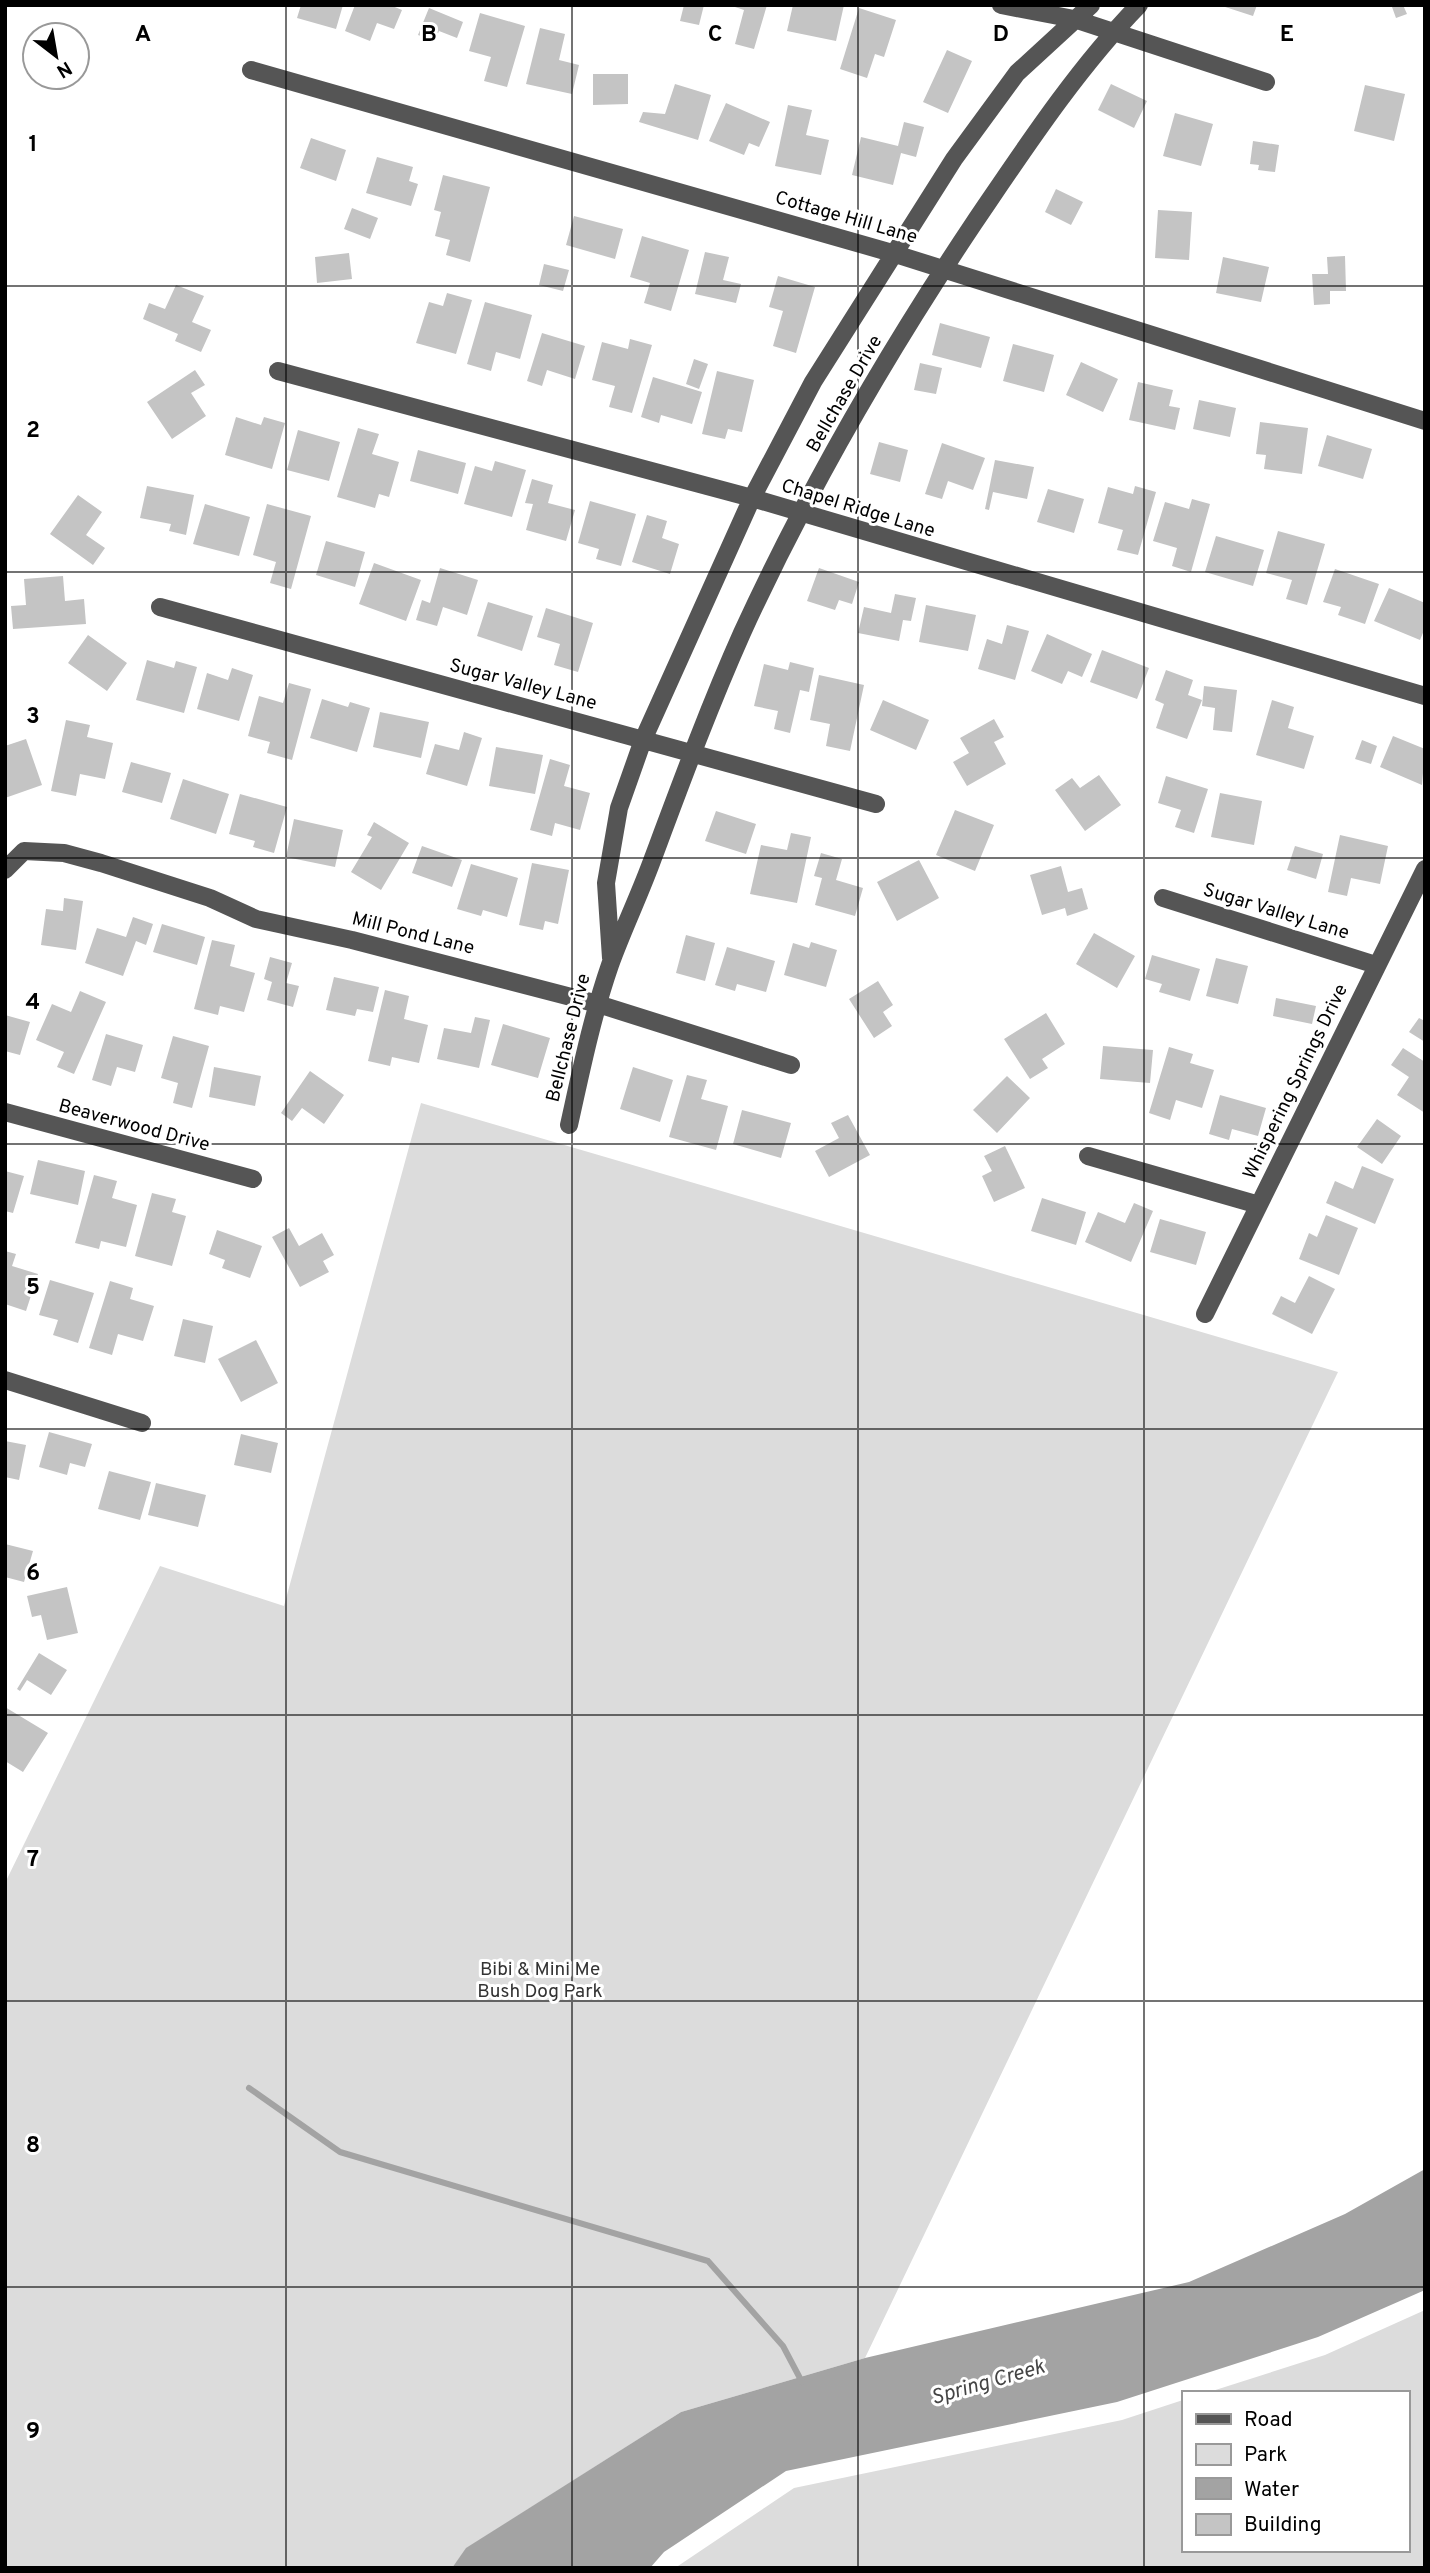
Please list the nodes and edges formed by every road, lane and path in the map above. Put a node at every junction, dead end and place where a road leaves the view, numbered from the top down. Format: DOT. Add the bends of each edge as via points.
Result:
graph roads {
  1 [pos="1001,5"];
  2 [pos="1091,5"];
  3 [pos="1139,5"];
  4 [pos="1074,19"];
  5 [pos="1113,32"];
  6 [pos="251,70"];
  7 [pos="1266,82"];
  8 [pos="892,253"];
  9 [pos="944,269"];
  10 [pos="278,371"];
  11 [pos="1425,421"];
  12 [pos="752,498"];
  13 [pos="801,515"];
  14 [pos="160,607"];
  15 [pos="1425,696"];
  16 [pos="643,740"];
  17 [pos="692,754"];
  18 [pos="876,804"];
  19 [pos="1425,869"];
  20 [pos="5,870"];
  21 [pos="1163,898"];
  22 [pos="611,962"];
  23 [pos="1376,965"];
  24 [pos="597,1004"];
  25 [pos="791,1065"];
  26 [pos="5,1112"];
  27 [pos="569,1125"];
  28 [pos="1088,1156"];
  29 [pos="253,1180"];
  30 [pos="1259,1205"];
  31 [pos="1205,1314"];
  32 [pos="5,1380"];
  33 [pos="142,1423"];
  1 -- 4 [label="street"];
  2 -- 4 [label="street, Bellchase Drive"];
  3 -- 5 [label="street, Bellchase Drive"];
  4 -- 5 [label="street"];
  4 -- 8 [label="street, Bellchase Drive" via="1017,73"];
  5 -- 7 [label="street"];
  5 -- 9 [label="street, Bellchase Drive" via="1019,156"];
  6 -- 8 [label="street, Cottage Hill Lane"];
  8 -- 9 [label="street, Cottage Hill Lane"];
  8 -- 12 [label="street, Bellchase Drive" via="813,382"];
  9 -- 11 [label="street, Cottage Hill Lane"];
  9 -- 13 [label="street, Bellchase Drive" via="868,392"];
  10 -- 12 [label="street, Chapel Ridge Lane"];
  12 -- 13 [label="street, Chapel Ridge Lane"];
  12 -- 16 [label="street, Bellchase Drive"];
  13 -- 15 [label="street, Chapel Ridge Lane"];
  13 -- 17 [label="street, Bellchase Drive" via="742,634"];
  14 -- 16 [label="street, Sugar Valley Lane"];
  16 -- 17 [label="street, Sugar Valley Lane"];
  16 -- 22 [label="street, Bellchase Drive" via="619,808 606,883"];
  17 -- 18 [label="street, Sugar Valley Lane"];
  17 -- 22 [label="street, Bellchase Drive"];
  19 -- 23 [label="street, Whispering Springs Drive"];
  20 -- 24 [label="street, Mill Pond Lane" via="24,851 64,853 210,898 256,919"];
  21 -- 23 [label="street, Sugar Valley Lane"];
  22 -- 24 [label="street, Bellchase Drive"];
  23 -- 30 [label="street, Whispering Springs Drive"];
  24 -- 25 [label="street, Mill Pond Lane"];
  24 -- 27 [label="street, Bellchase Drive"];
  26 -- 29 [label="street, Beaverwood Drive"];
  28 -- 30 [label="street"];
  30 -- 31 [label="street, Whispering Springs Drive"];
  32 -- 33 [label="street"];
}
